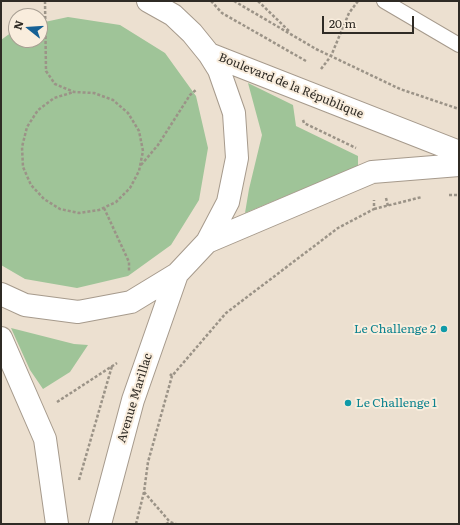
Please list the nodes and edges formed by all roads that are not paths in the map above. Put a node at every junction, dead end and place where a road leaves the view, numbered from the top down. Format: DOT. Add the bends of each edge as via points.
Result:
graph roads {
  1 [pos="148,1"];
  2 [pos="384,1"];
  3 [pos="170,8"];
  4 [pos="459,46"];
  5 [pos="214,62"];
  6 [pos="459,152"];
  7 [pos="459,165"];
  8 [pos="207,242"];
  9 [pos="177,274"];
  10 [pos="1,294"];
  11 [pos="1,338"];
  12 [pos="57,524"];
  13 [pos="100,524"];
  1 -- 3 [label="street"];
  2 -- 4 [label="lane"];
  3 -- 5 [label="street"];
  5 -- 6 [label="street, Boulevard de la République" via="373,118"];
  5 -- 8 [label="street" via="234,113 237,158 228,202"];
  7 -- 8 [label="street" via="372,172"];
  8 -- 9 [label="street"];
  9 -- 10 [label="street" via="130,302 78,312 25,305"];
  9 -- 13 [label="street, Avenue Marillac" via="133,400"];
  11 -- 12 [label="street" via="45,439"];
}
